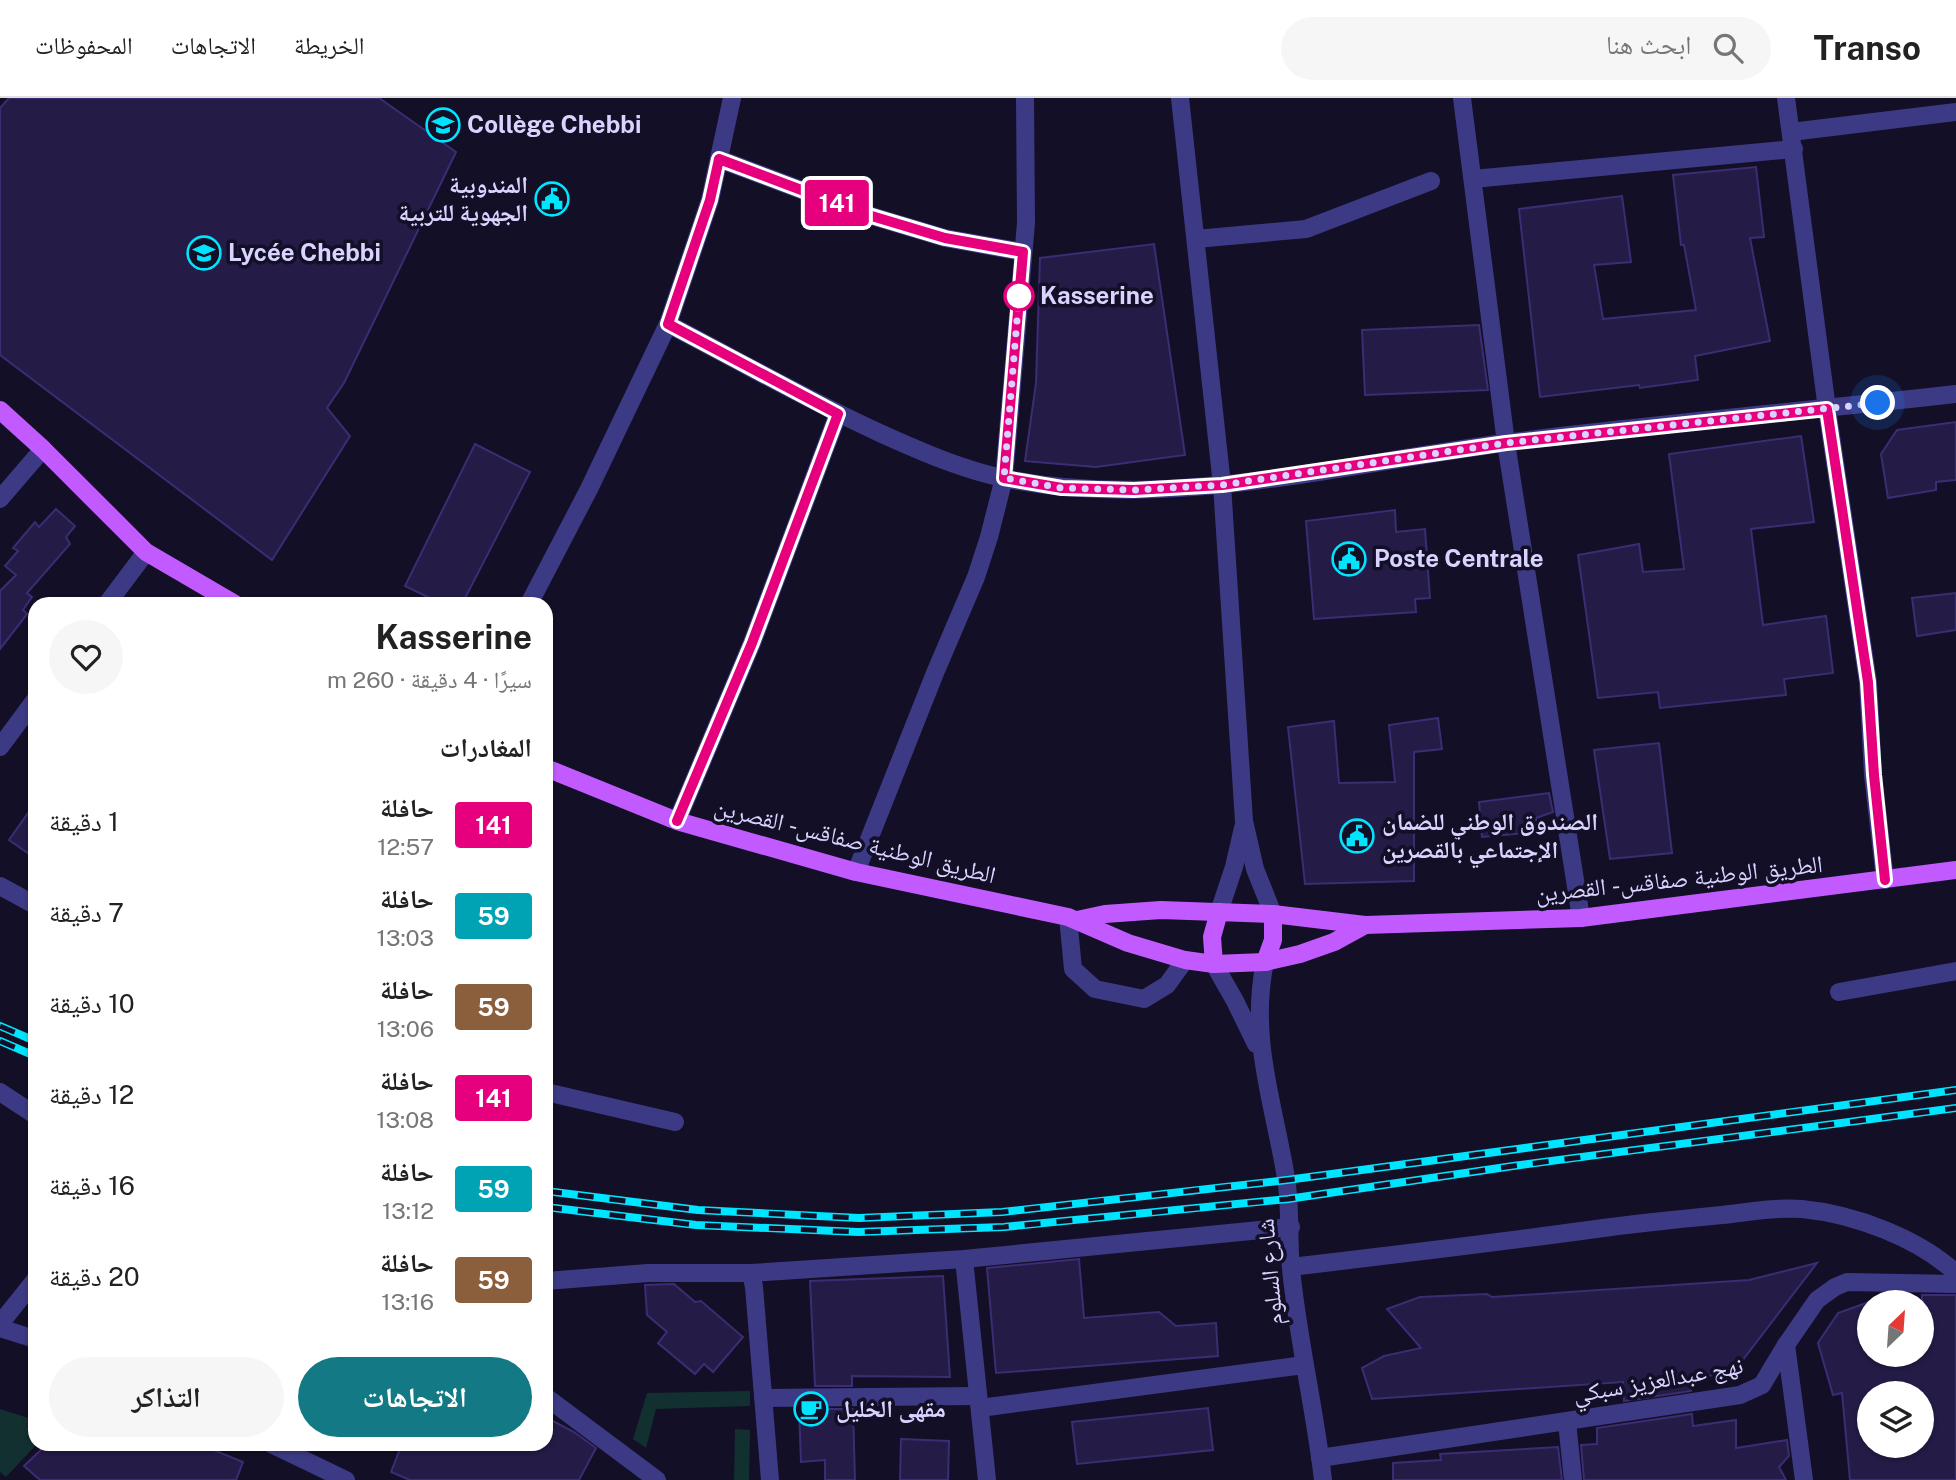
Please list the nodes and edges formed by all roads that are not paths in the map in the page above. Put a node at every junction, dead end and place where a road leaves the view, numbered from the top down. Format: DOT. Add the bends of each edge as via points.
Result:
graph roads {
  1 [pos="732,98"];
  2 [pos="1025,98"];
  3 [pos="1180,98"];
  4 [pos="1462,98"];
  5 [pos="1786,98"];
  6 [pos="1956,112"];
  7 [pos="1792,140"];
  8 [pos="719,159"];
  9 [pos="1473,179"];
  10 [pos="1431,181"];
  11 [pos="1196,239"];
  12 [pos="1023,252"];
  13 [pos="668,324"];
  14 [pos="1956,394"];
  15 [pos="1827,409"];
  16 [pos="0,410"];
  17 [pos="838,414"];
  18 [pos="1506,443"];
  19 [pos="43,449"];
  20 [pos="1004,478"];
  21 [pos="1222,485"];
  22 [pos="0,499"];
  23 [pos="146,552"];
  24 [pos="112,597"];
  25 [pos="223,597"];
  26 [pos="533,597"];
  27 [pos="28,709"];
  28 [pos="0,747"];
  29 [pos="553,771"];
  30 [pos="677,821"];
  31 [pos="1244,821"];
  32 [pos="1956,870"];
  33 [pos="856,872"];
  34 [pos="1885,880"];
  35 [pos="0,886"];
  36 [pos="28,901"];
  37 [pos="1219,912"];
  38 [pos="1273,914"];
  39 [pos="1072,918"];
  40 [pos="1581,918"];
  41 [pos="1365,925"];
  42 [pos="1185,960"];
  43 [pos="1265,962"];
  44 [pos="1214,964"];
  45 [pos="1956,971"];
  46 [pos="1839,992"];
  47 [pos="1262,1060"];
  48 [pos="0,1091"];
  49 [pos="553,1094"];
  50 [pos="28,1110"];
  51 [pos="675,1122"];
  52 [pos="1291,1227"];
  53 [pos="964,1259"];
  54 [pos="1291,1267"];
  55 [pos="751,1273"];
  56 [pos="1956,1273"];
  57 [pos="553,1280"];
  58 [pos="1956,1284"];
  59 [pos="28,1289"];
  60 [pos="0,1326"];
  61 [pos="28,1336"];
  62 [pos="1786,1345"];
  63 [pos="1304,1365"];
  64 [pos="763,1398"];
  65 [pos="553,1402"];
  66 [pos="979,1402"];
  67 [pos="1567,1422"];
  68 [pos="286,1451"];
  69 [pos="1320,1458"];
  70 [pos="346,1480"];
  71 [pos="657,1480"];
  72 [pos="770,1480"];
  73 [pos="988,1480"];
  74 [pos="1322,1480"];
  75 [pos="1573,1480"];
  76 [pos="1804,1480"];
  1 -- 8 [label="street"];
  2 -- 12 [label="street"];
  3 -- 11 [label="street"];
  4 -- 9 [label="street"];
  5 -- 7 [label="street"];
  6 -- 7 [label="street"];
  7 -- 9 [label="street"];
  7 -- 15 [label="street"];
  8 -- 12 [label="street" via="865,214 932,234"];
  8 -- 13 [label="street" via="710,200"];
  9 -- 18 [label="street"];
  10 -- 11 [label="street" via="1306,229"];
  11 -- 21 [label="street"];
  12 -- 20 [label="street"];
  13 -- 17 [label="street"];
  13 -- 26 [label="street"];
  14 -- 15 [label="street"];
  15 -- 18 [label="street"];
  15 -- 34 [label="street" via="1868,682"];
  16 -- 19 [label="main road"];
  17 -- 20 [label="street" via="953,464"];
  17 -- 30 [label="street" via="752,643"];
  18 -- 21 [label="street"];
  18 -- 40 [label="street"];
  19 -- 22 [label="street"];
  19 -- 23 [label="main road"];
  20 -- 21 [label="street" via="1062,488"];
  20 -- 33 [label="street" via="976,577"];
  21 -- 31 [label="street"];
  23 -- 24 [label="street"];
  23 -- 25 [label="main road"];
  27 -- 28 [label="street"];
  29 -- 30 [label="main road, الطريق الوطنية صفاقس - القصرين"];
  30 -- 33 [label="main road, الطريق الوطنية صفاقس - القصرين"];
  31 -- 37 [label="street"];
  31 -- 38 [label="street" via="1255,869"];
  32 -- 34 [label="main road, الطريق الوطنية صفاقس - القصرين"];
  33 -- 39 [label="main road, الطريق الوطنية صفاقس - القصرين"];
  34 -- 40 [label="main road, الطريق الوطنية صفاقس - القصرين"];
  35 -- 36 [label="street"];
  37 -- 38 [label="main road, الطريق الوطنية صفاقس - القصرين"];
  37 -- 39 [label="main road, الطريق الوطنية صفاقس - القصرين" via="1133,911"];
  37 -- 44 [label="main road" via="1212,937"];
  38 -- 41 [label="main road, الطريق الوطنية صفاقس - القصرين"];
  38 -- 43 [label="main road" via="1273,940"];
  39 -- 42 [label="main road, الطريق الوطنية صفاقس - القصرين" via="1128,943"];
  39 -- 42 [label="street" via="1073,969 1095,989 1144,999 1167,985"];
  40 -- 41 [label="main road, الطريق الوطنية صفاقس - القصرين"];
  41 -- 43 [label="main road, الطريق الوطنية صفاقس - القصرين" via="1334,942"];
  42 -- 44 [label="main road, الطريق الوطنية صفاقس - القصرين"];
  43 -- 44 [label="main road, الطريق الوطنية صفاقس - القصرين"];
  43 -- 47 [label="street, شارع السلوم" via="1259,1000"];
  44 -- 47 [label="street, شارع السلوم"];
  45 -- 46 [label="street"];
  47 -- 52 [label="street, شارع السلوم" via="1287,1180"];
  48 -- 50 [label="street"];
  49 -- 51 [label="street"];
  52 -- 53 [label="street"];
  52 -- 54 [label="street, شارع السلوم"];
  53 -- 55 [label="street"];
  53 -- 66 [label="street"];
  54 -- 56 [label="street" via="1781,1209 1819,1211 1871,1226 1910,1241"];
  54 -- 63 [label="street, شارع السلوم"];
  55 -- 57 [label="street" via="648,1273"];
  55 -- 64 [label="street"];
  58 -- 62 [label="street, نهج عبدالعزيز سبكي" via="1847,1282 1817,1300"];
  59 -- 60 [label="street"];
  60 -- 61 [label="street"];
  62 -- 67 [label="street, نهج عبدالعزيز سبكي" via="1762,1385 1752,1391"];
  62 -- 76 [label="street"];
  63 -- 66 [label="street"];
  63 -- 69 [label="street, شارع السلوم"];
  64 -- 66 [label="street"];
  64 -- 72 [label="street"];
  65 -- 71 [label="street"];
  66 -- 73 [label="street"];
  67 -- 69 [label="street, نهج عبدالعزيز سبكي"];
  67 -- 75 [label="street"];
  68 -- 70 [label="street"];
  69 -- 74 [label="street, شارع السلوم"];
}
